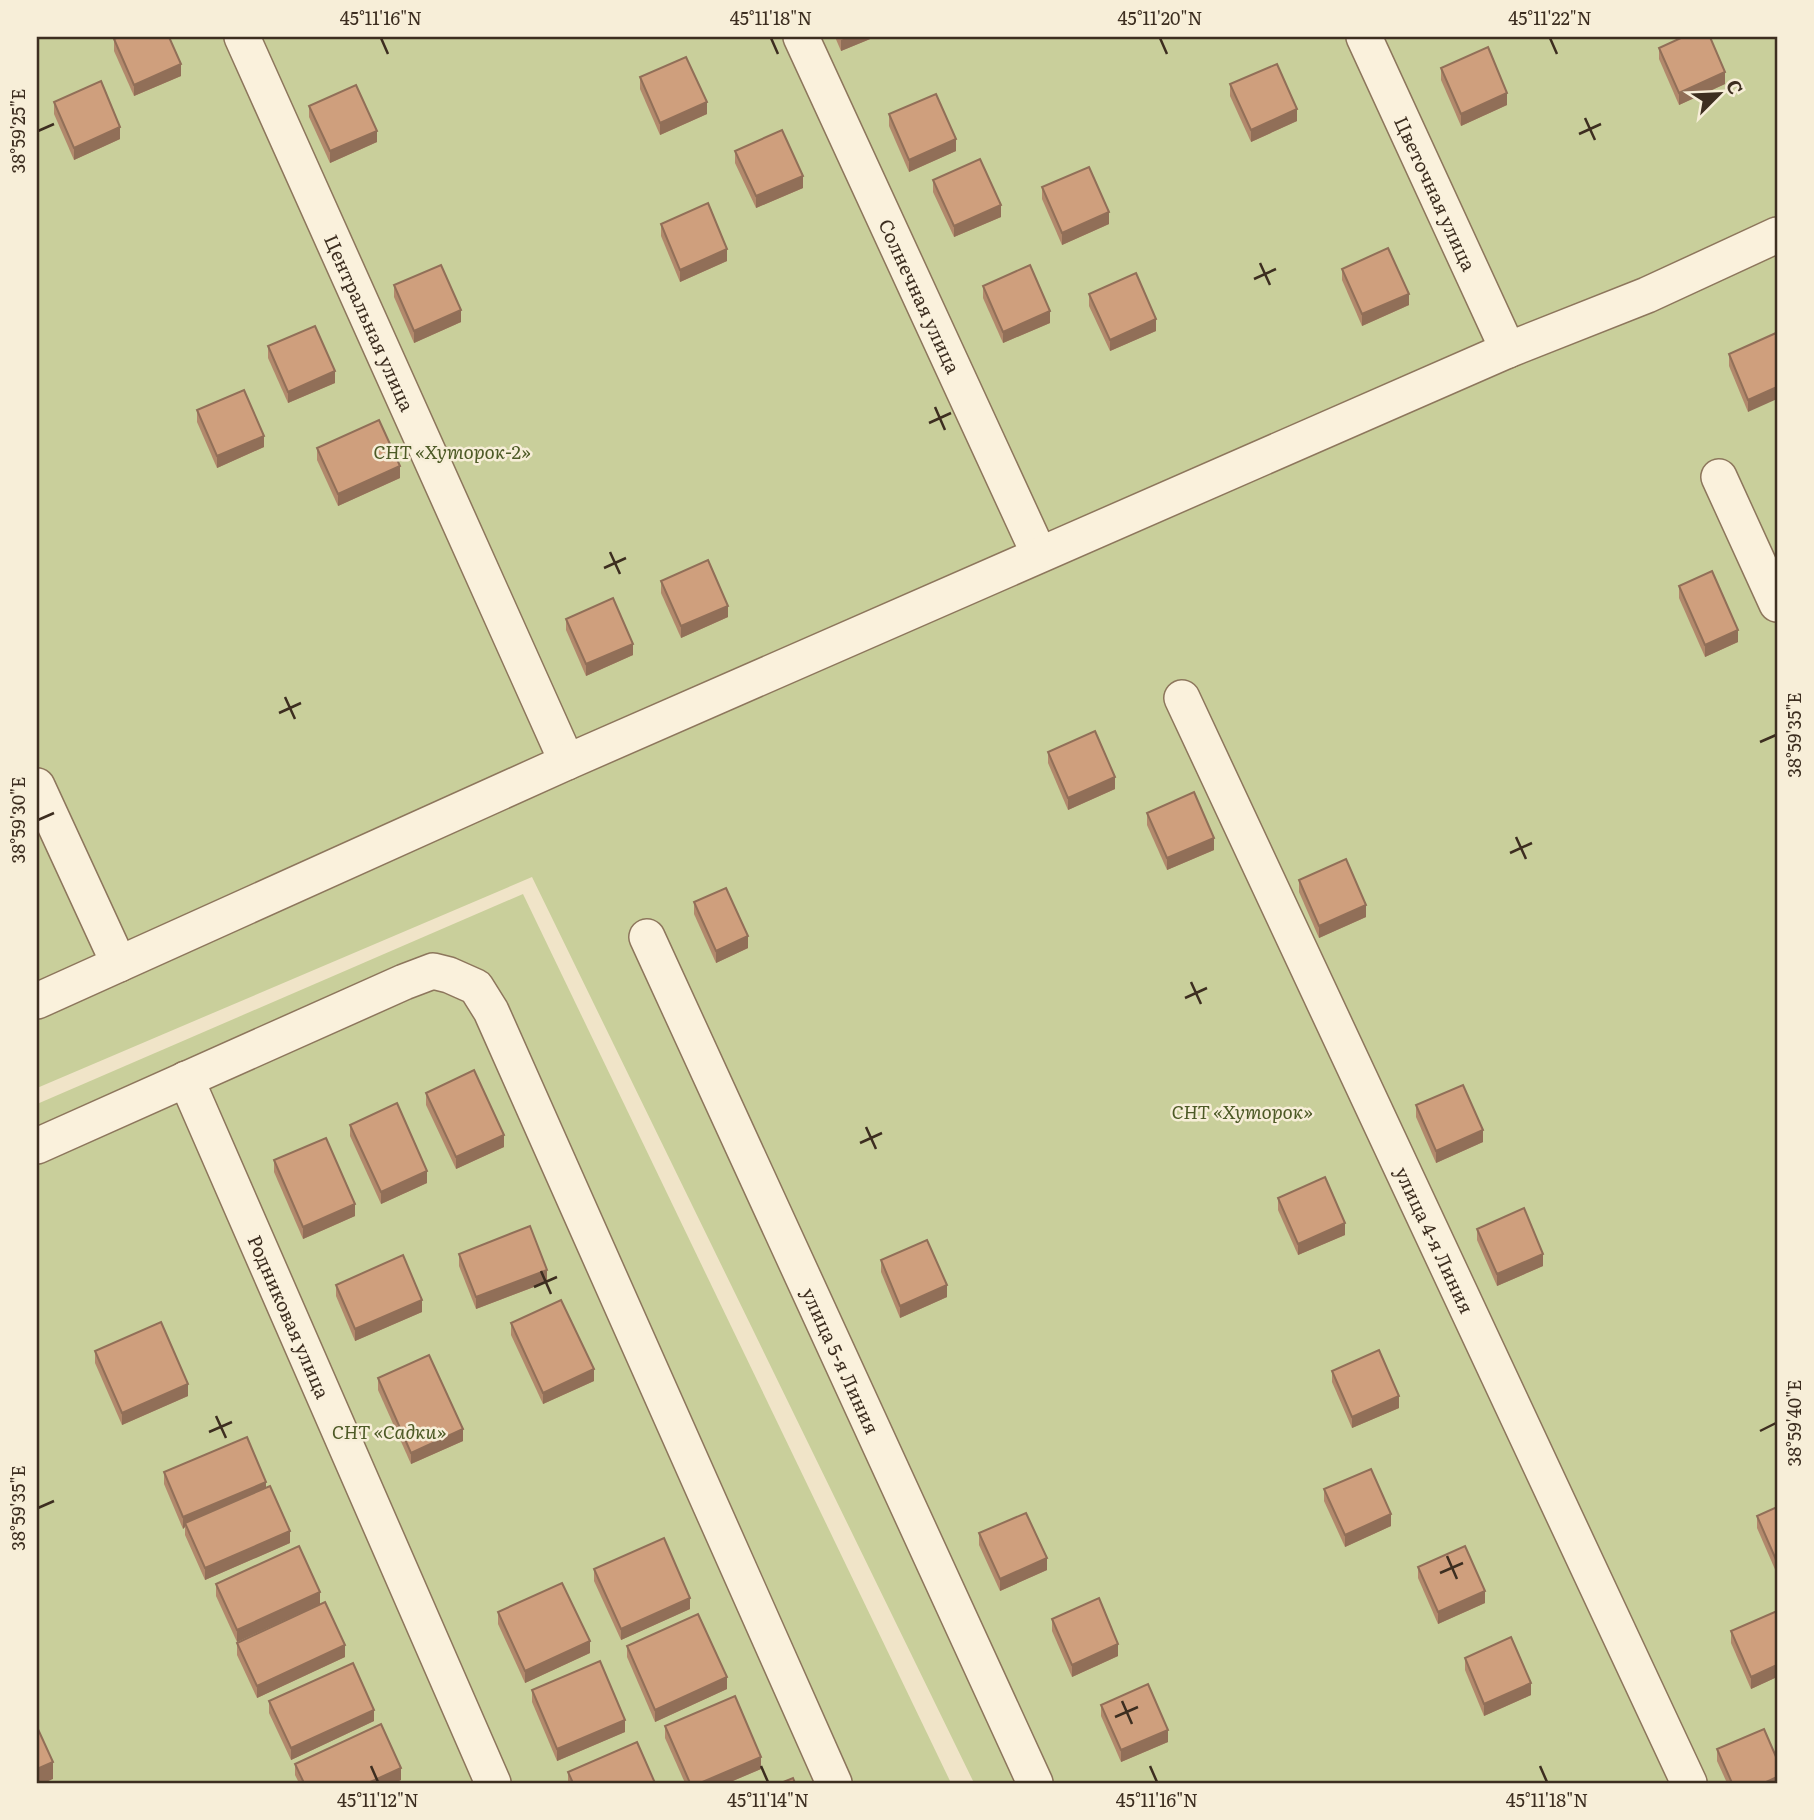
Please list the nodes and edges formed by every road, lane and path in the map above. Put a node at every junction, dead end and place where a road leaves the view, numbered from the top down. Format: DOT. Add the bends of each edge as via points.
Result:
graph roads {
  1 [pos="242,37"];
  2 [pos="801,37"];
  3 [pos="1364,37"];
  4 [pos="1777,235"];
  5 [pos="1508,350"];
  6 [pos="1719,477"];
  7 [pos="1039,554"];
  8 [pos="1777,604"];
  9 [pos="1182,698"];
  10 [pos="567,762"];
  11 [pos="37,786"];
  12 [pos="647,937"];
  13 [pos="119,964"];
  14 [pos="37,1001"];
  15 [pos="186,1079"];
  16 [pos="37,1146"];
  17 [pos="493,1783"];
  18 [pos="834,1783"];
  19 [pos="1035,1783"];
  20 [pos="1689,1783"];
  1 -- 10 [label="street, Центральная улица"];
  2 -- 7 [label="street, Солнечная улица"];
  3 -- 5 [label="street, Цветочная улица"];
  4 -- 5 [label="street" via="1647,295"];
  5 -- 7 [label="street"];
  6 -- 8 [label="street"];
  7 -- 10 [label="street"];
  9 -- 20 [label="street, улица 4-я Линия"];
  10 -- 13 [label="street"];
  11 -- 13 [label="street"];
  12 -- 19 [label="street, улица 5-я Линия"];
  13 -- 14 [label="street"];
  15 -- 16 [label="street"];
  15 -- 17 [label="street, Родниковая улица"];
  15 -- 18 [label="street" via="433,971 475,987 491,1011"];
}
